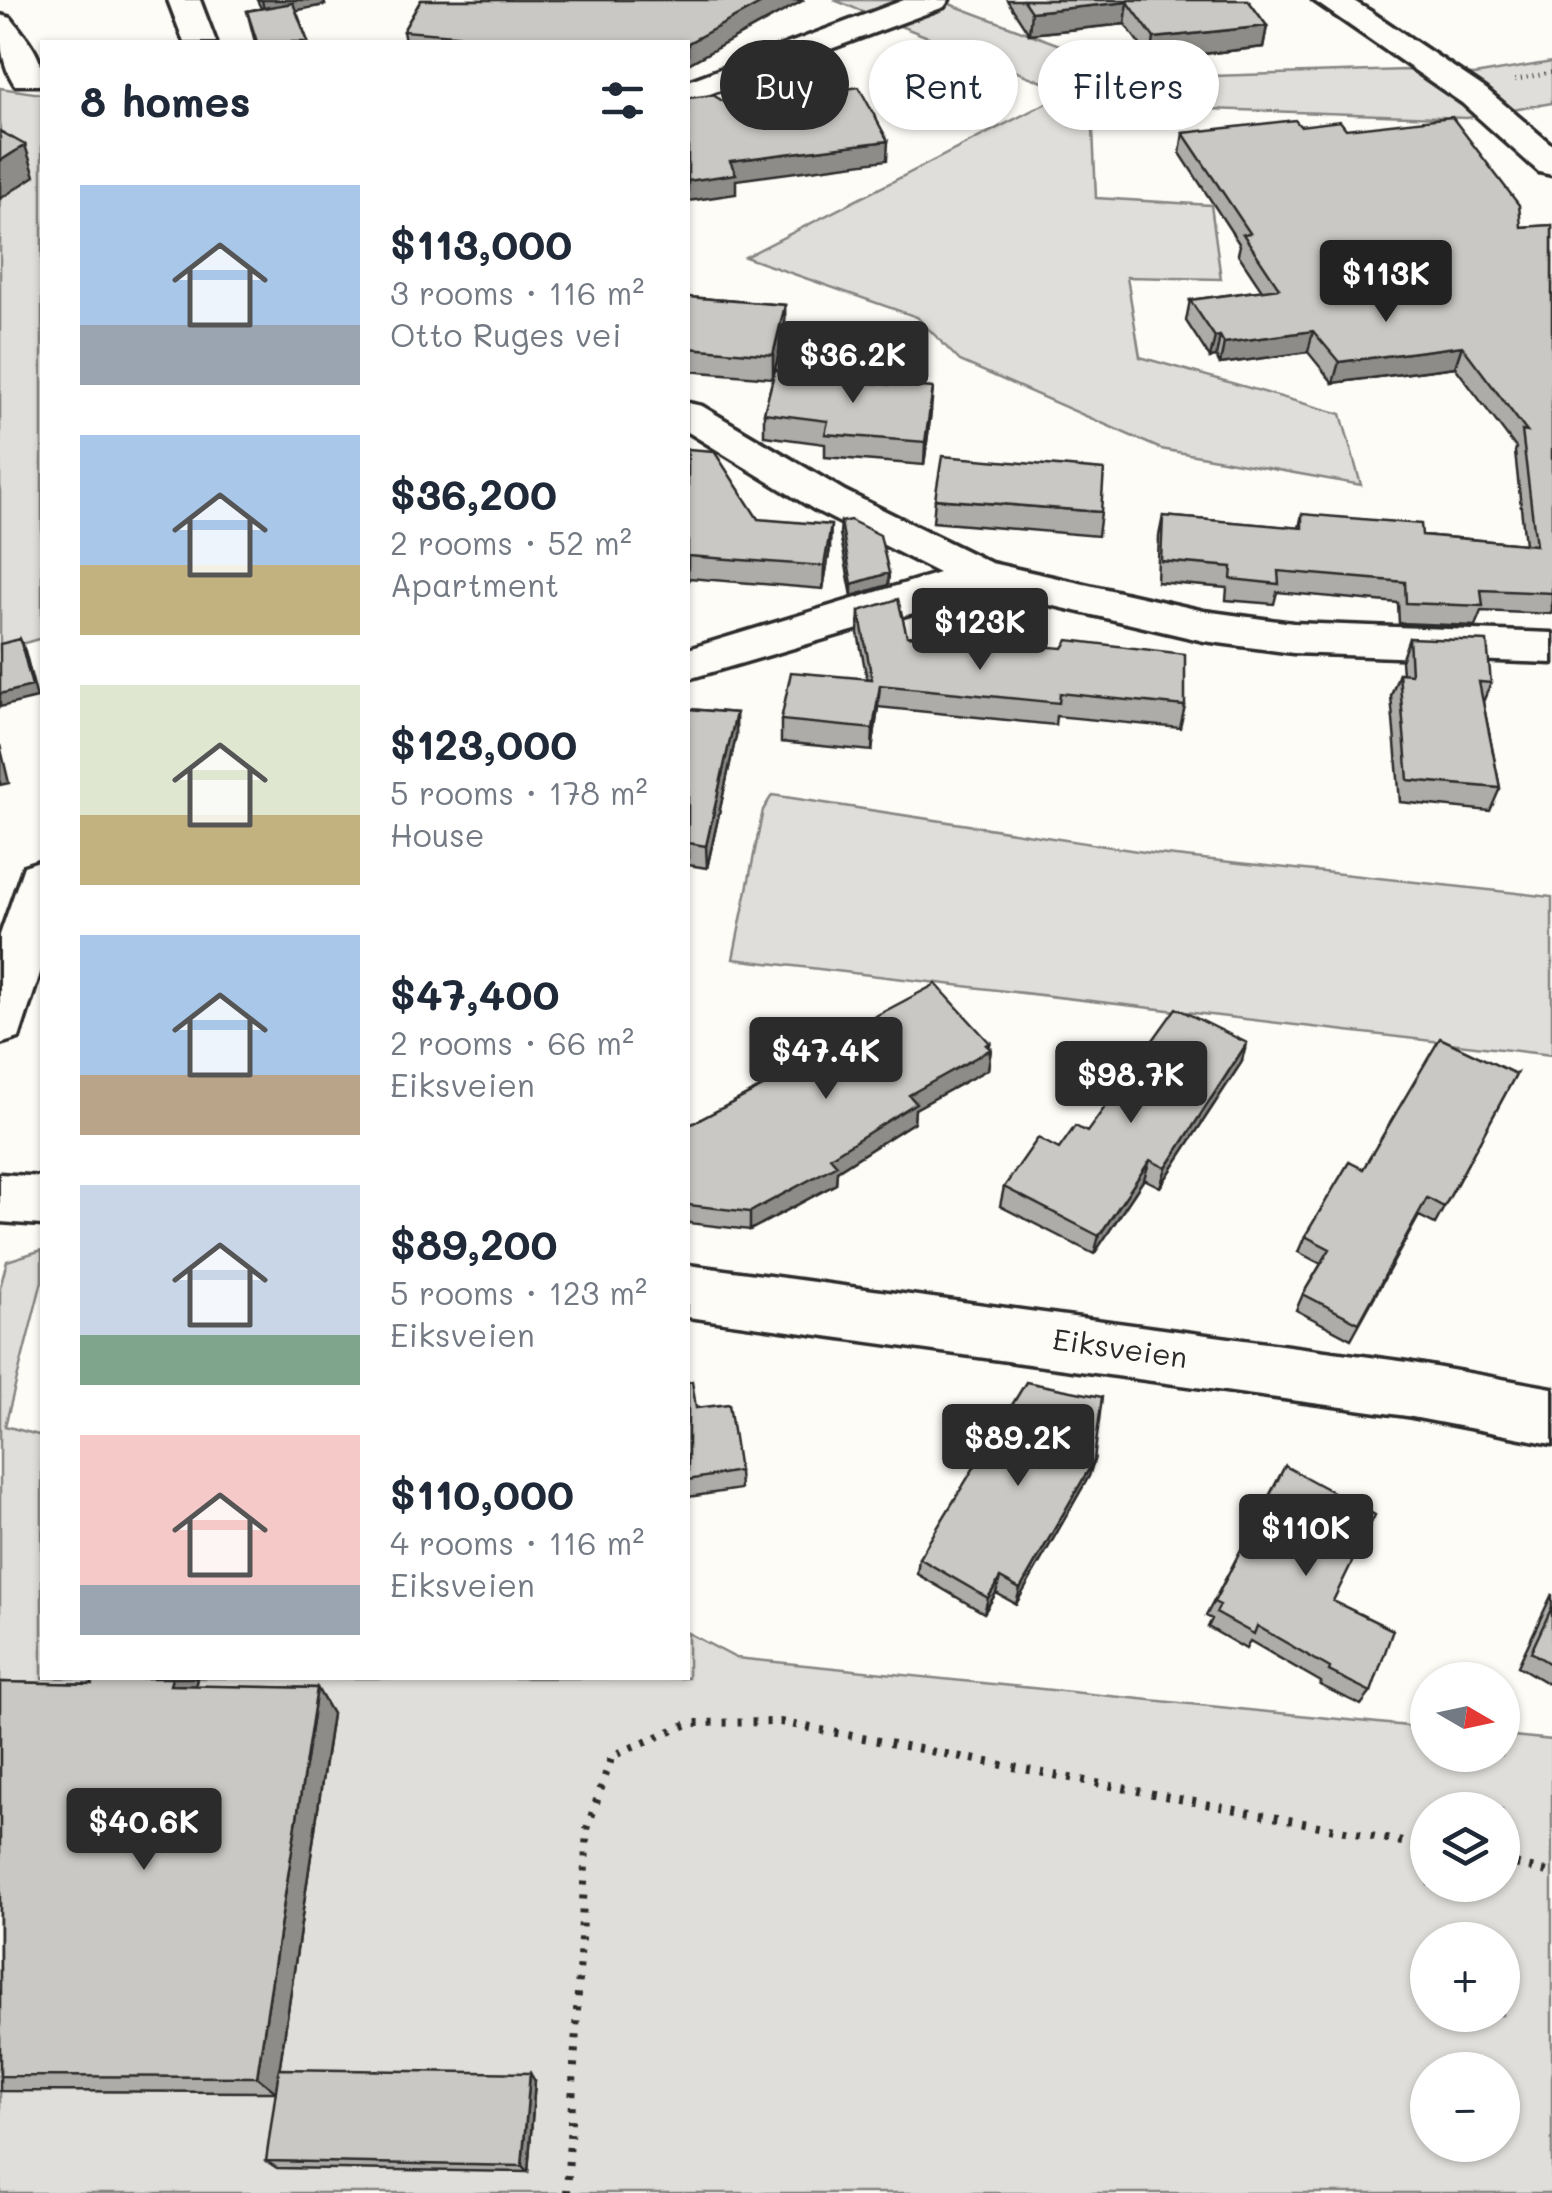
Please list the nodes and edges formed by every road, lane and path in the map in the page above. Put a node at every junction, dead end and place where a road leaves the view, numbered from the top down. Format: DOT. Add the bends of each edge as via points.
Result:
graph roads {
  1 [pos="184,0"];
  2 [pos="933,0"];
  3 [pos="1329,0"];
  4 [pos="0,25"];
  5 [pos="199,40"];
  6 [pos="23,78"];
  7 [pos="690,91"];
  8 [pos="1552,164"];
  9 [pos="690,416"];
  10 [pos="978,574"];
  11 [pos="1552,648"];
  12 [pos="690,663"];
  13 [pos="40,885"];
  14 [pos="0,1023"];
  15 [pos="0,1198"];
  16 [pos="40,1201"];
  17 [pos="690,1291"];
  18 [pos="1552,1416"];
  19 [pos="1410,1844"];
  20 [pos="1520,1865"];
  21 [pos="1552,1873"];
  22 [pos="567,2193"];
  1 -- 5 [label="street"];
  2 -- 7 [label="street"];
  3 -- 8 [label="street" via="1439,70"];
  4 -- 6 [label="street" via="18,48"];
  9 -- 10 [label="street" via="818,497"];
  10 -- 11 [label="street" via="1257,634"];
  10 -- 12 [label="street"];
  13 -- 14 [label="street"];
  15 -- 16 [label="street"];
  17 -- 18 [label="street, Eiksveien" via="1407,1388"];
  19 -- 22 [label="path" via="780,1722 690,1723 612,1756 587,1829"];
  20 -- 21 [label="path"];
}
